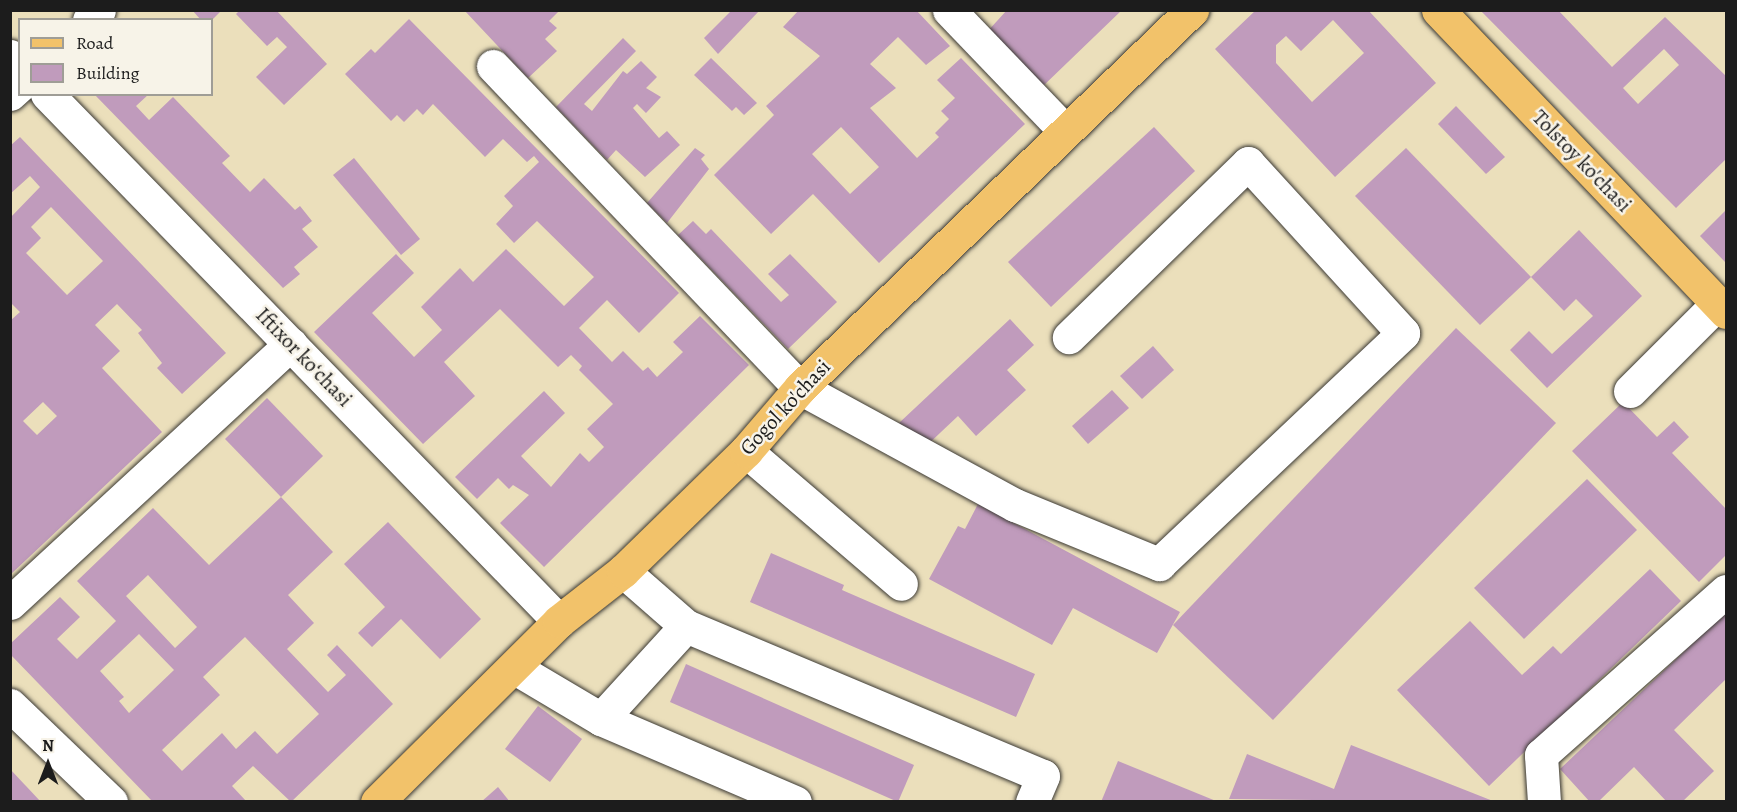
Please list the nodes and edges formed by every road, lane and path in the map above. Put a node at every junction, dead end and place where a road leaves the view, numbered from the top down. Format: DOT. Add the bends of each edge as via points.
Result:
graph roads {
  1 [pos="950,10"];
  2 [pos="1192,10"];
  3 [pos="1438,10"];
  4 [pos="492,66"];
  5 [pos="49,96"];
  6 [pos="1065,131"];
  7 [pos="1722,308"];
  8 [pos="1069,337"];
  9 [pos="291,344"];
  10 [pos="800,388"];
  11 [pos="1630,391"];
  12 [pos="746,451"];
  13 [pos="623,571"];
  14 [pos="901,584"];
  15 [pos="1726,591"];
  16 [pos="10,603"];
  17 [pos="559,621"];
  18 [pos="686,626"];
  19 [pos="515,668"];
  20 [pos="10,705"];
  21 [pos="601,719"];
  22 [pos="111,801"];
  23 [pos="377,801"];
  24 [pos="795,801"];
  25 [pos="1032,801"];
  26 [pos="1544,801"];
  1 -- 6 [label="street"];
  2 -- 6 [label="main road, Gogol ko'chasi"];
  3 -- 7 [label="main road, Tolstoy ko'chasi"];
  4 -- 10 [label="street"];
  5 -- 9 [label="street, Iftixor koʻchasi"];
  6 -- 10 [label="main road, Gogol ko'chasi"];
  7 -- 11 [label="street"];
  8 -- 10 [label="street" via="1248,163 1403,333 1159,564 1015,505"];
  9 -- 16 [label="street"];
  9 -- 17 [label="street, Iftixor koʻchasi"];
  10 -- 12 [label="main road, Gogol ko'chasi"];
  12 -- 13 [label="main road, Gogol ko'chasi"];
  12 -- 14 [label="street"];
  13 -- 17 [label="main road, Gogol ko'chasi"];
  13 -- 18 [label="street"];
  15 -- 26 [label="street" via="1541,755"];
  17 -- 19 [label="main road, Gogol ko'chasi"];
  18 -- 21 [label="street"];
  18 -- 25 [label="street" via="1043,777"];
  19 -- 21 [label="street"];
  19 -- 23 [label="main road, Gogol ko'chasi"];
  20 -- 22 [label="street"];
  21 -- 24 [label="street"];
}
